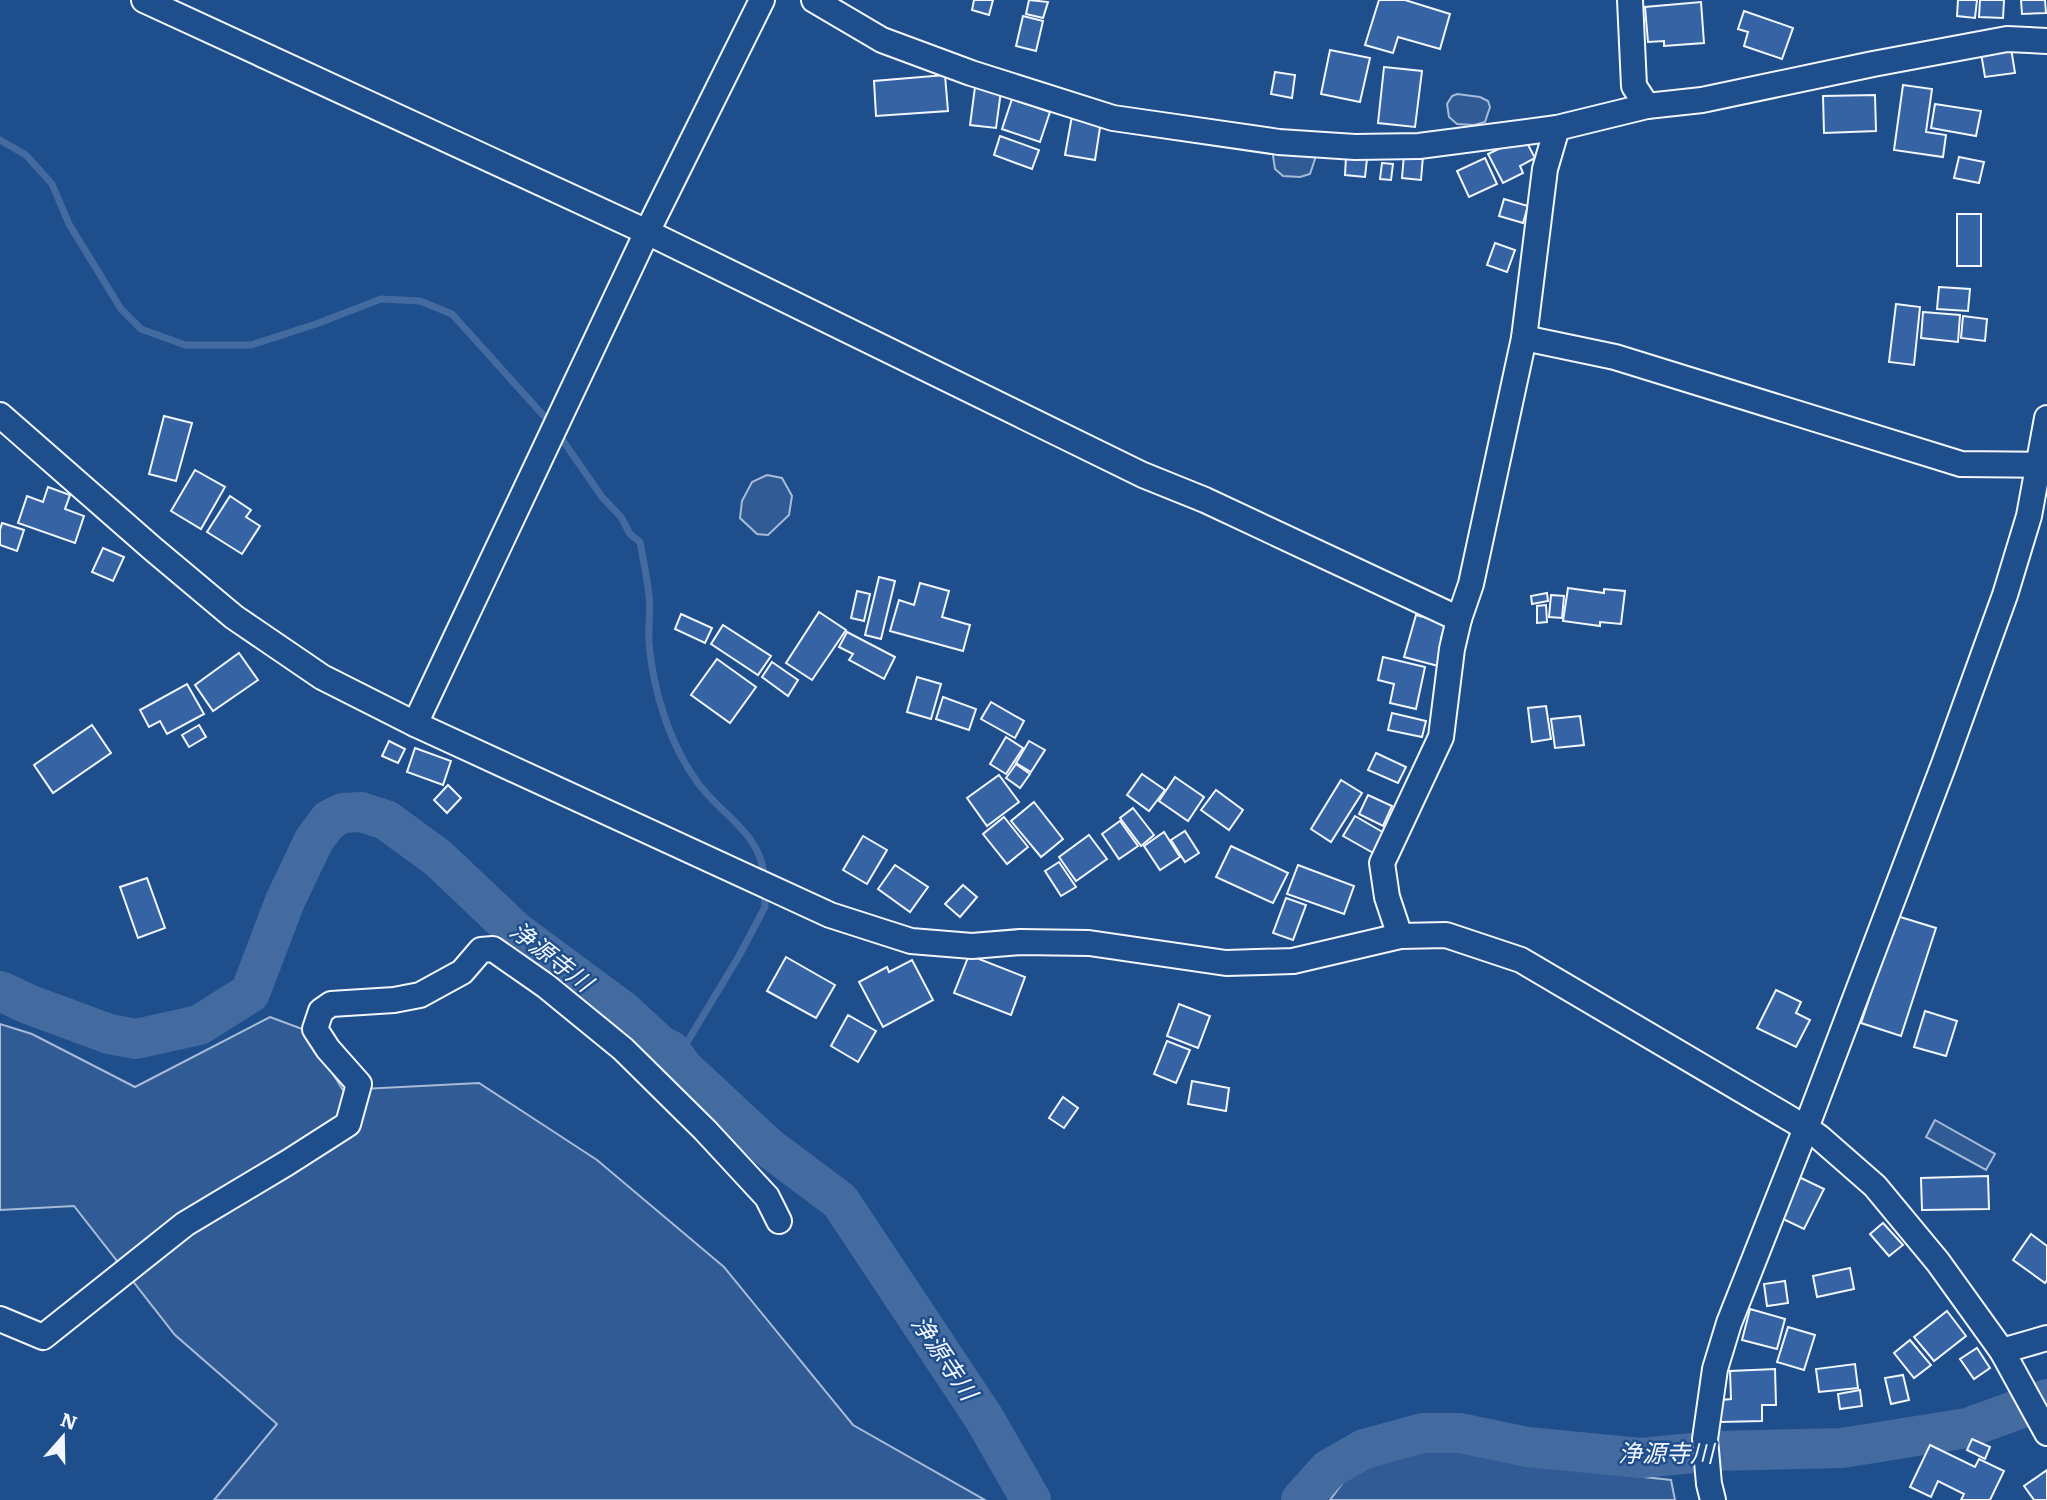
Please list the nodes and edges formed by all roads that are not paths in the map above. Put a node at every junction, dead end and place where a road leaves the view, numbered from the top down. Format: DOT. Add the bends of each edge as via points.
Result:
graph roads {
  1 [pos="144,0"];
  2 [pos="762,0"];
  3 [pos="814,0"];
  4 [pos="1630,0"];
  5 [pos="2047,41"];
  6 [pos="1647,106"];
  7 [pos="1557,128"];
  8 [pos="647,232"];
  9 [pos="1524,338"];
  10 [pos="2047,418"];
  11 [pos="5,428"];
  12 [pos="2043,464"];
  13 [pos="1459,619"];
  14 [pos="415,723"];
  15 [pos="1400,936"];
  16 [pos="1806,1128"];
  17 [pos="779,1222"];
  18 [pos="0,1319"];
  19 [pos="2047,1338"];
  20 [pos="2003,1353"];
  21 [pos="2047,1433"];
  22 [pos="1713,1500"];
  1 -- 8 [label="street"];
  2 -- 8 [label="street"];
  3 -- 7 [label="street" via="882,40 1113,118 1355,148 1419,146"];
  4 -- 6 [label="street" via="1634,86"];
  5 -- 6 [label="street" via="2007,38 1702,100"];
  6 -- 7 [label="street"];
  7 -- 9 [label="street" via="1545,169"];
  8 -- 13 [label="street" via="1143,475"];
  8 -- 14 [label="street"];
  9 -- 12 [label="street" via="1615,357 1961,464"];
  9 -- 13 [label="street" via="1471,584"];
  10 -- 12 [label="street"];
  11 -- 14 [label="street" via="234,617 322,677"];
  12 -- 16 [label="street" via="2005,595"];
  13 -- 15 [label="street" via="1441,737 1382,863 1387,898"];
  14 -- 15 [label="street" via="830,915 911,942 972,946 1089,943 1226,964 1293,961"];
  15 -- 16 [label="street" via="1446,935 1521,960"];
  16 -- 20 [label="street" via="1875,1186 1938,1262"];
  16 -- 22 [label="street" via="1715,1369 1705,1439"];
  17 -- 18 [label="street" via="767,1198 623,1049 493,949 481,950 462,972 420,995 331,1004 320,1011 315,1029 359,1084 348,1124 185,1224 43,1337"];
  19 -- 20 [label="street"];
  20 -- 21 [label="street"];
}
